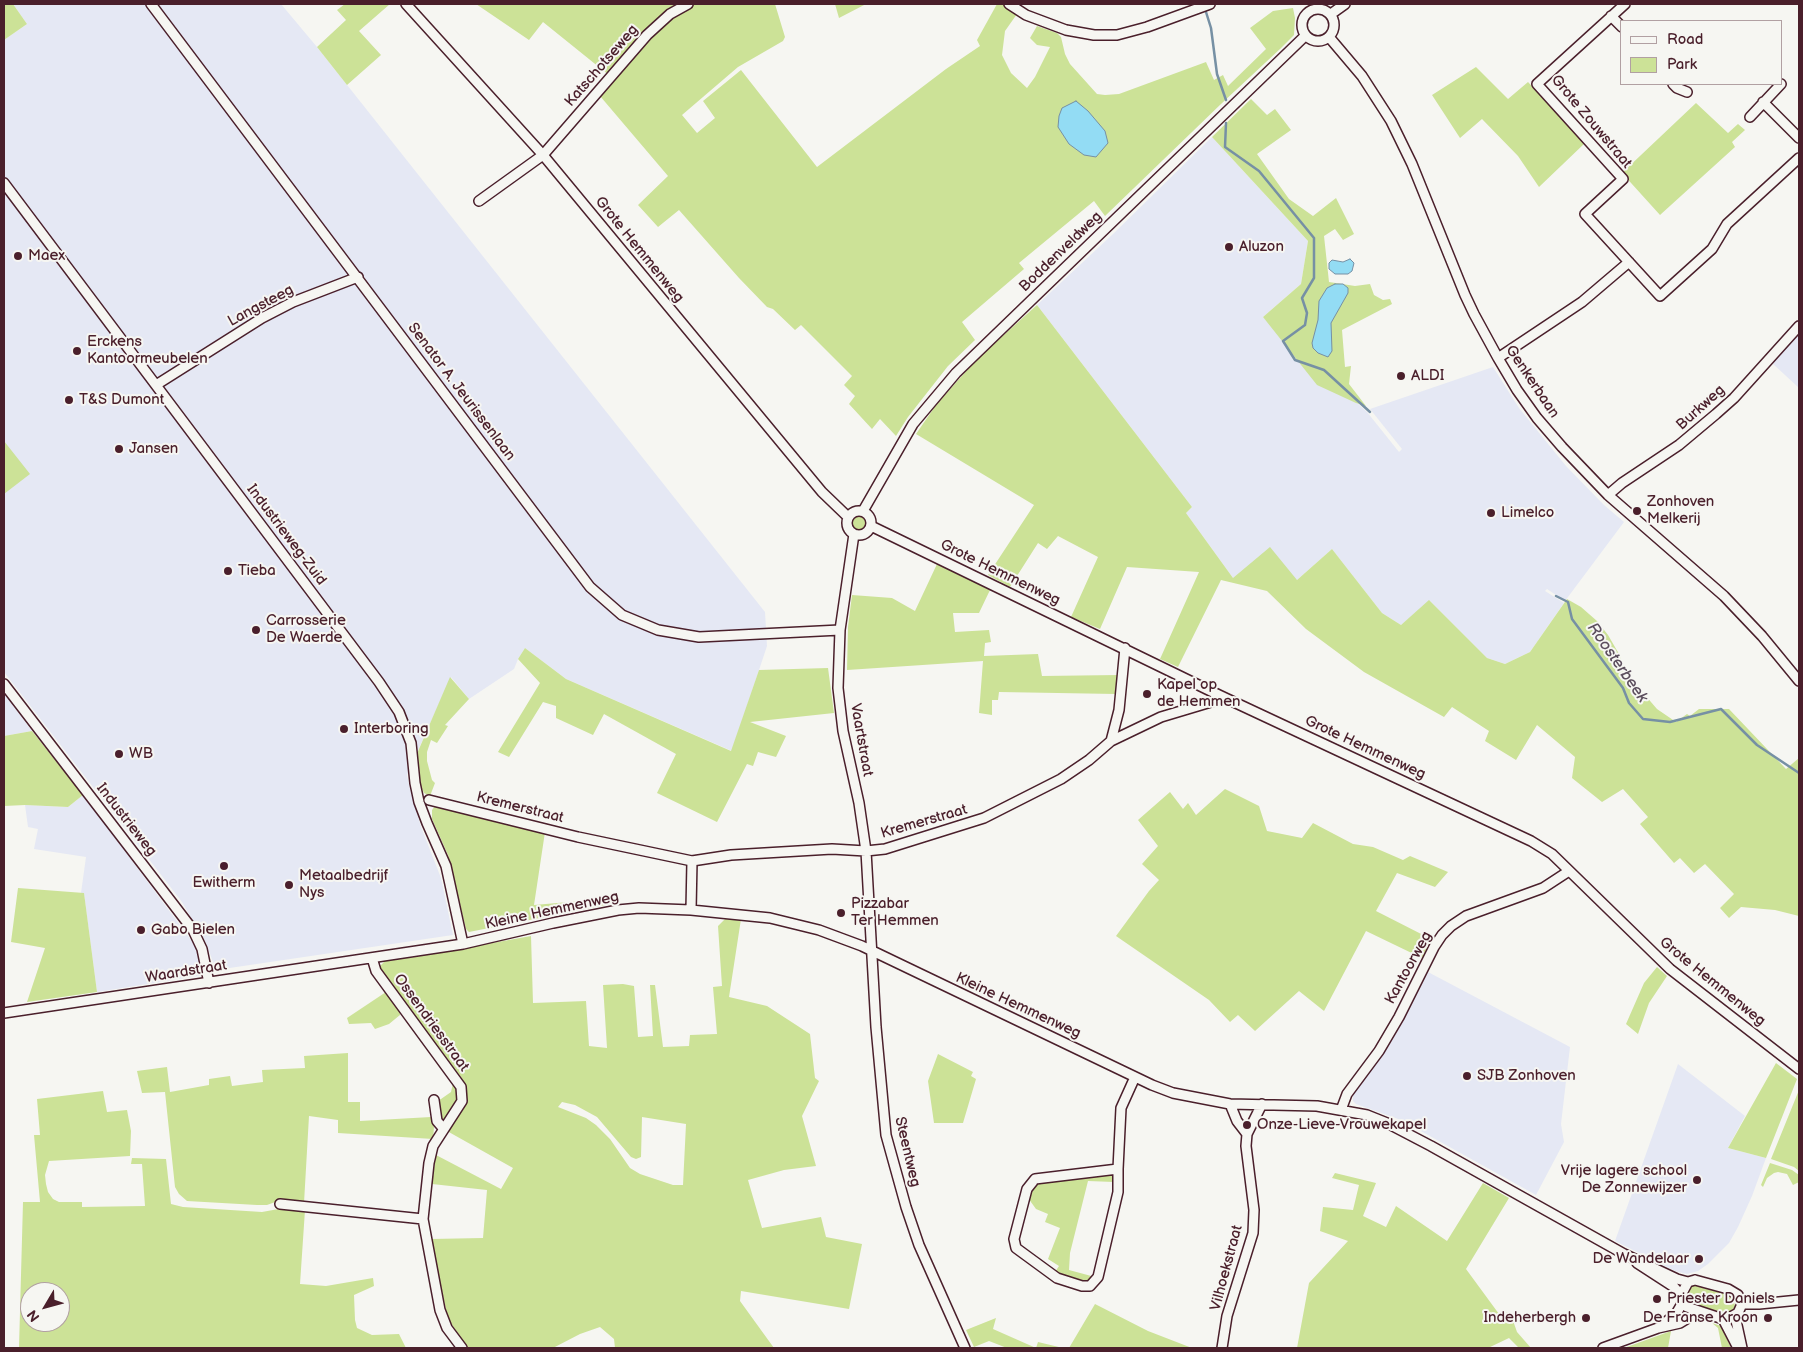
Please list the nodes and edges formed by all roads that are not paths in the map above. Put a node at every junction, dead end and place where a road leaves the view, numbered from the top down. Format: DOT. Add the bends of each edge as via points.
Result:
graph roads {
  1 [pos="151,4"];
  2 [pos="406,4"];
  3 [pos="688,4"];
  4 [pos="1009,4"];
  5 [pos="1210,4"];
  6 [pos="1345,4"];
  7 [pos="1625,4"];
  8 [pos="1306,7"];
  9 [pos="1331,14"];
  10 [pos="1611,16"];
  11 [pos="1620,25"];
  12 [pos="1305,36"];
  13 [pos="1329,37"];
  14 [pos="1674,85"];
  15 [pos="1779,85"];
  16 [pos="1687,92"];
  17 [pos="1763,102"];
  18 [pos="1750,117"];
  19 [pos="1799,138"];
  20 [pos="543,154"];
  21 [pos="1799,158"];
  22 [pos="4,183"];
  23 [pos="479,201"];
  24 [pos="1629,262"];
  25 [pos="358,277"];
  26 [pos="1799,326"];
  27 [pos="1498,358"];
  28 [pos="156,385"];
  29 [pos="1608,495"];
  30 [pos="863,511"];
  31 [pos="848,517"];
  32 [pos="871,526"];
  33 [pos="854,534"];
  34 [pos="840,630"];
  35 [pos="1125,648"];
  36 [pos="1799,681"];
  37 [pos="4,684"];
  38 [pos="1221,696"];
  39 [pos="1111,741"];
  40 [pos="429,800"];
  41 [pos="866,851"];
  42 [pos="692,861"];
  43 [pos="1569,871"];
  44 [pos="691,910"];
  45 [pos="463,944"];
  46 [pos="871,951"];
  47 [pos="372,958"];
  48 [pos="209,983"];
  49 [pos="4,1014"];
  50 [pos="1799,1069"];
  51 [pos="1135,1077"];
  52 [pos="434,1100"];
  53 [pos="1230,1104"];
  54 [pos="1262,1104"];
  55 [pos="1341,1110"];
  56 [pos="443,1128"];
  57 [pos="1247,1134"];
  58 [pos="1118,1169"];
  59 [pos="280,1204"];
  60 [pos="423,1219"];
  61 [pos="1624,1254"];
  62 [pos="1688,1282"];
  63 [pos="1682,1298"];
  64 [pos="1799,1300"];
  65 [pos="1742,1304"];
  66 [pos="1698,1312"];
  67 [pos="1736,1316"];
  68 [pos="1723,1318"];
  69 [pos="1658,1328"];
  70 [pos="462,1348"];
  71 [pos="965,1348"];
  72 [pos="1222,1348"];
  73 [pos="1603,1348"];
  74 [pos="1738,1348"];
  75 [pos="1742,1348"];
  1 -- 25 [label="street, Senator A. Jeurissenlaan"];
  2 -- 20 [label="street, Grote Hemmenweg"];
  3 -- 20 [label="street, Katschotseweg" via="670,14 647,35"];
  4 -- 5 [label="street" via="1026,15 1066,30 1117,36"];
  6 -- 9 [label="street"];
  7 -- 10 [label="street, Grote Zouwstraat"];
  8 -- 9 [label="street" via="1323,9"];
  8 -- 12 [label="street" via="1301,22"];
  9 -- 13 [label="street" via="1334,26"];
  10 -- 11 [label="street"];
  10 -- 24 [label="street, Grote Zouwstraat" via="1537,84 1622,179 1585,214"];
  12 -- 13 [label="street" via="1317,41"];
  12 -- 30 [label="street, Boddenveldweg" via="956,373 913,424"];
  13 -- 27 [label="street, Genkerbaan" via="1362,76 1404,146 1465,295"];
  14 -- 16 [label="street"];
  15 -- 17 [label="street"];
  17 -- 18 [label="street"];
  17 -- 19 [label="street"];
  20 -- 23 [label="street"];
  20 -- 31 [label="street, Grote Hemmenweg" via="822,492"];
  21 -- 24 [label="street" via="1727,224 1712,249 1660,296"];
  22 -- 28 [label="street, Industrieweg-Zuid"];
  24 -- 27 [label="street" via="1582,302"];
  25 -- 28 [label="street, Langsteeg" via="293,302 262,318"];
  25 -- 34 [label="street, Senator A. Jeurissenlaan" via="590,587 622,615 658,630 699,637"];
  26 -- 29 [label="street, Burkweg" via="1711,419"];
  27 -- 29 [label="street, Genkerbaan" via="1537,418"];
  28 -- 45 [label="street, Industrieweg-Zuid" via="399,712 411,743 419,802 446,866"];
  29 -- 36 [label="street, Genkerbaan" via="1724,596"];
  30 -- 31 [label="street" via="852,512"];
  30 -- 32 [label="street" via="871,519"];
  31 -- 33 [label="street, Grote Hemmenweg" via="846,525"];
  32 -- 33 [label="street" via="864,534"];
  32 -- 35 [label="street, Grote Hemmenweg"];
  33 -- 34 [label="street, Vaartstraat"];
  34 -- 41 [label="street, Vaartstraat" via="838,688 843,731"];
  35 -- 38 [label="street, Grote Hemmenweg"];
  35 -- 39 [label="street" via="1119,710"];
  37 -- 48 [label="street, Industrieweg" via="193,930 202,949"];
  38 -- 39 [label="street, Kremerstraat" via="1161,717"];
  38 -- 43 [label="street, Grote Hemmenweg" via="1531,841 1552,854"];
  39 -- 41 [label="street, Kremerstraat" via="1061,779 984,818 885,849"];
  40 -- 42 [label="street, Kremerstraat"];
  41 -- 42 [label="street, Kremerstraat" via="832,849 732,854"];
  41 -- 46 [label="street, Vaartstraat"];
  42 -- 44 [label="street"];
  43 -- 50 [label="street, Grote Hemmenweg" via="1670,969"];
  43 -- 55 [label="street, Kantoorweg" via="1543,888 1466,916 1442,935 1389,1034 1347,1094"];
  44 -- 45 [label="street, Kleine Hemmenweg" via="618,910"];
  44 -- 46 [label="street, Kleine Hemmenweg" via="770,918 819,930"];
  45 -- 47 [label="street, Kleine Hemmenweg"];
  46 -- 51 [label="street, Kleine Hemmenweg"];
  46 -- 71 [label="street, Steentweg" via="886,1135 919,1245"];
  47 -- 48 [label="street, Waardstraat"];
  47 -- 56 [label="street, Ossendriesstraat" via="376,971 461,1087 462,1100"];
  48 -- 49 [label="street, Waardstraat"];
  51 -- 53 [label="street, Kleine Hemmenweg" via="1173,1093"];
  51 -- 58 [label="street" via="1121,1108"];
  52 -- 56 [label="street" via="437,1122"];
  53 -- 54 [label="street, Kleine Hemmenweg"];
  53 -- 57 [label="street"];
  54 -- 55 [label="street, Kleine Hemmenweg"];
  54 -- 57 [label="street, Vilhoekstraat"];
  55 -- 61 [label="street, Kleine Hemmenweg" via="1367,1115 1401,1130"];
  56 -- 60 [label="street, Ossendriesstraat" via="431,1154"];
  57 -- 72 [label="street, Vilhoekstraat" via="1253,1233 1227,1316"];
  58 -- 58 [label="street" via="1118,1192 1098,1277 1090,1286 1057,1278 1016,1248 1014,1239 1026,1189 1035,1179"];
  59 -- 60 [label="street"];
  60 -- 70 [label="street, Ossendriesstraat" via="440,1310 447,1328"];
  61 -- 62 [label="street, Kleine Hemmenweg"];
  61 -- 63 [label="street, Kleine Hemmenweg" via="1674,1287"];
  62 -- 63 [label="street"];
  62 -- 65 [label="street, Kleine Hemmenweg" via="1701,1281 1728,1289 1738,1295"];
  63 -- 66 [label="street, Kleine Hemmenweg" via="1687,1307"];
  63 -- 69 [label="street" via="1676,1314"];
  64 -- 65 [label="street"];
  65 -- 67 [label="street"];
  66 -- 68 [label="street"];
  66 -- 69 [label="street" via="1680,1323"];
  67 -- 68 [label="street"];
  67 -- 75 [label="street"];
  68 -- 74 [label="street"];
  69 -- 73 [label="street"];
}
